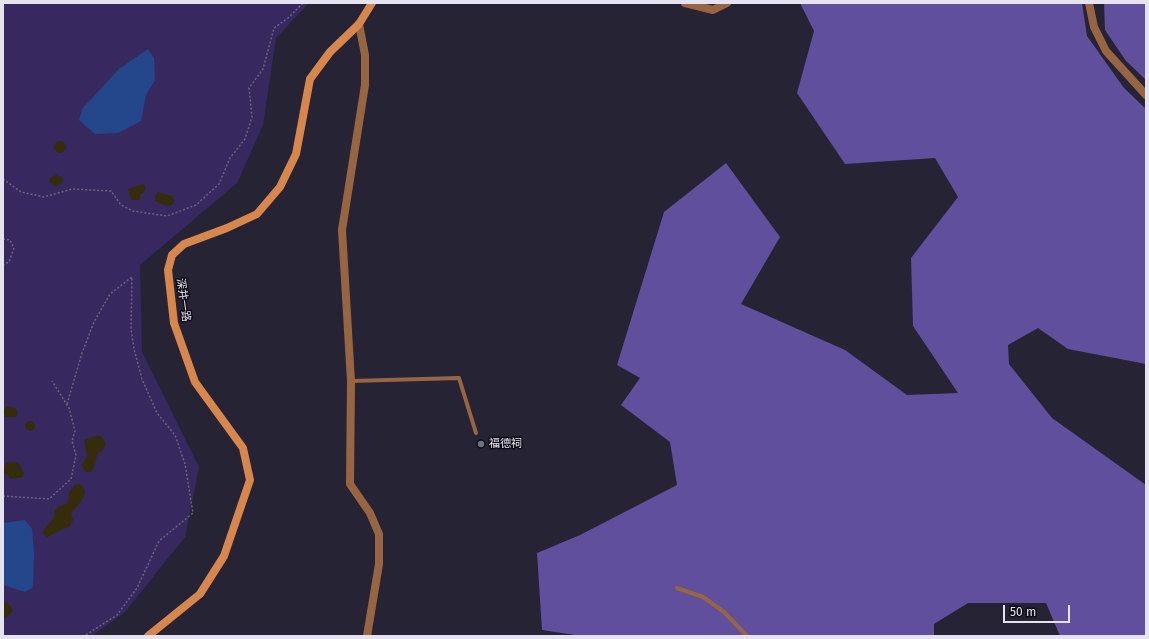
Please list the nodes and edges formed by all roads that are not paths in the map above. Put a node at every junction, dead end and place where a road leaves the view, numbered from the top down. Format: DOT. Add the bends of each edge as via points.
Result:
graph roads {
  1 [pos="372,3"];
  2 [pos="685,3"];
  3 [pos="727,3"];
  4 [pos="1088,3"];
  5 [pos="359,24"];
  6 [pos="1146,95"];
  7 [pos="351,381"];
  8 [pos="476,432"];
  9 [pos="677,588"];
  10 [pos="148,636"];
  11 [pos="367,636"];
  12 [pos="747,636"];
  1 -- 5 [label="street, 深井一路"];
  2 -- 3 [label="street" via="712,10"];
  4 -- 6 [label="street" via="1094,27 1106,51"];
  5 -- 7 [label="street" via="365,55 365,85 342,230"];
  5 -- 10 [label="street, 深井一路" via="330,52 310,79 296,154 280,187 257,214 184,244 172,255 168,270 174,323 195,382 243,448 250,480 224,556 200,594"];
  7 -- 8 [label="lane" via="459,378"];
  7 -- 11 [label="street" via="350,484 370,513 378,534 379,564"];
  9 -- 12 [label="lane" via="703,597 724,612"];
}
